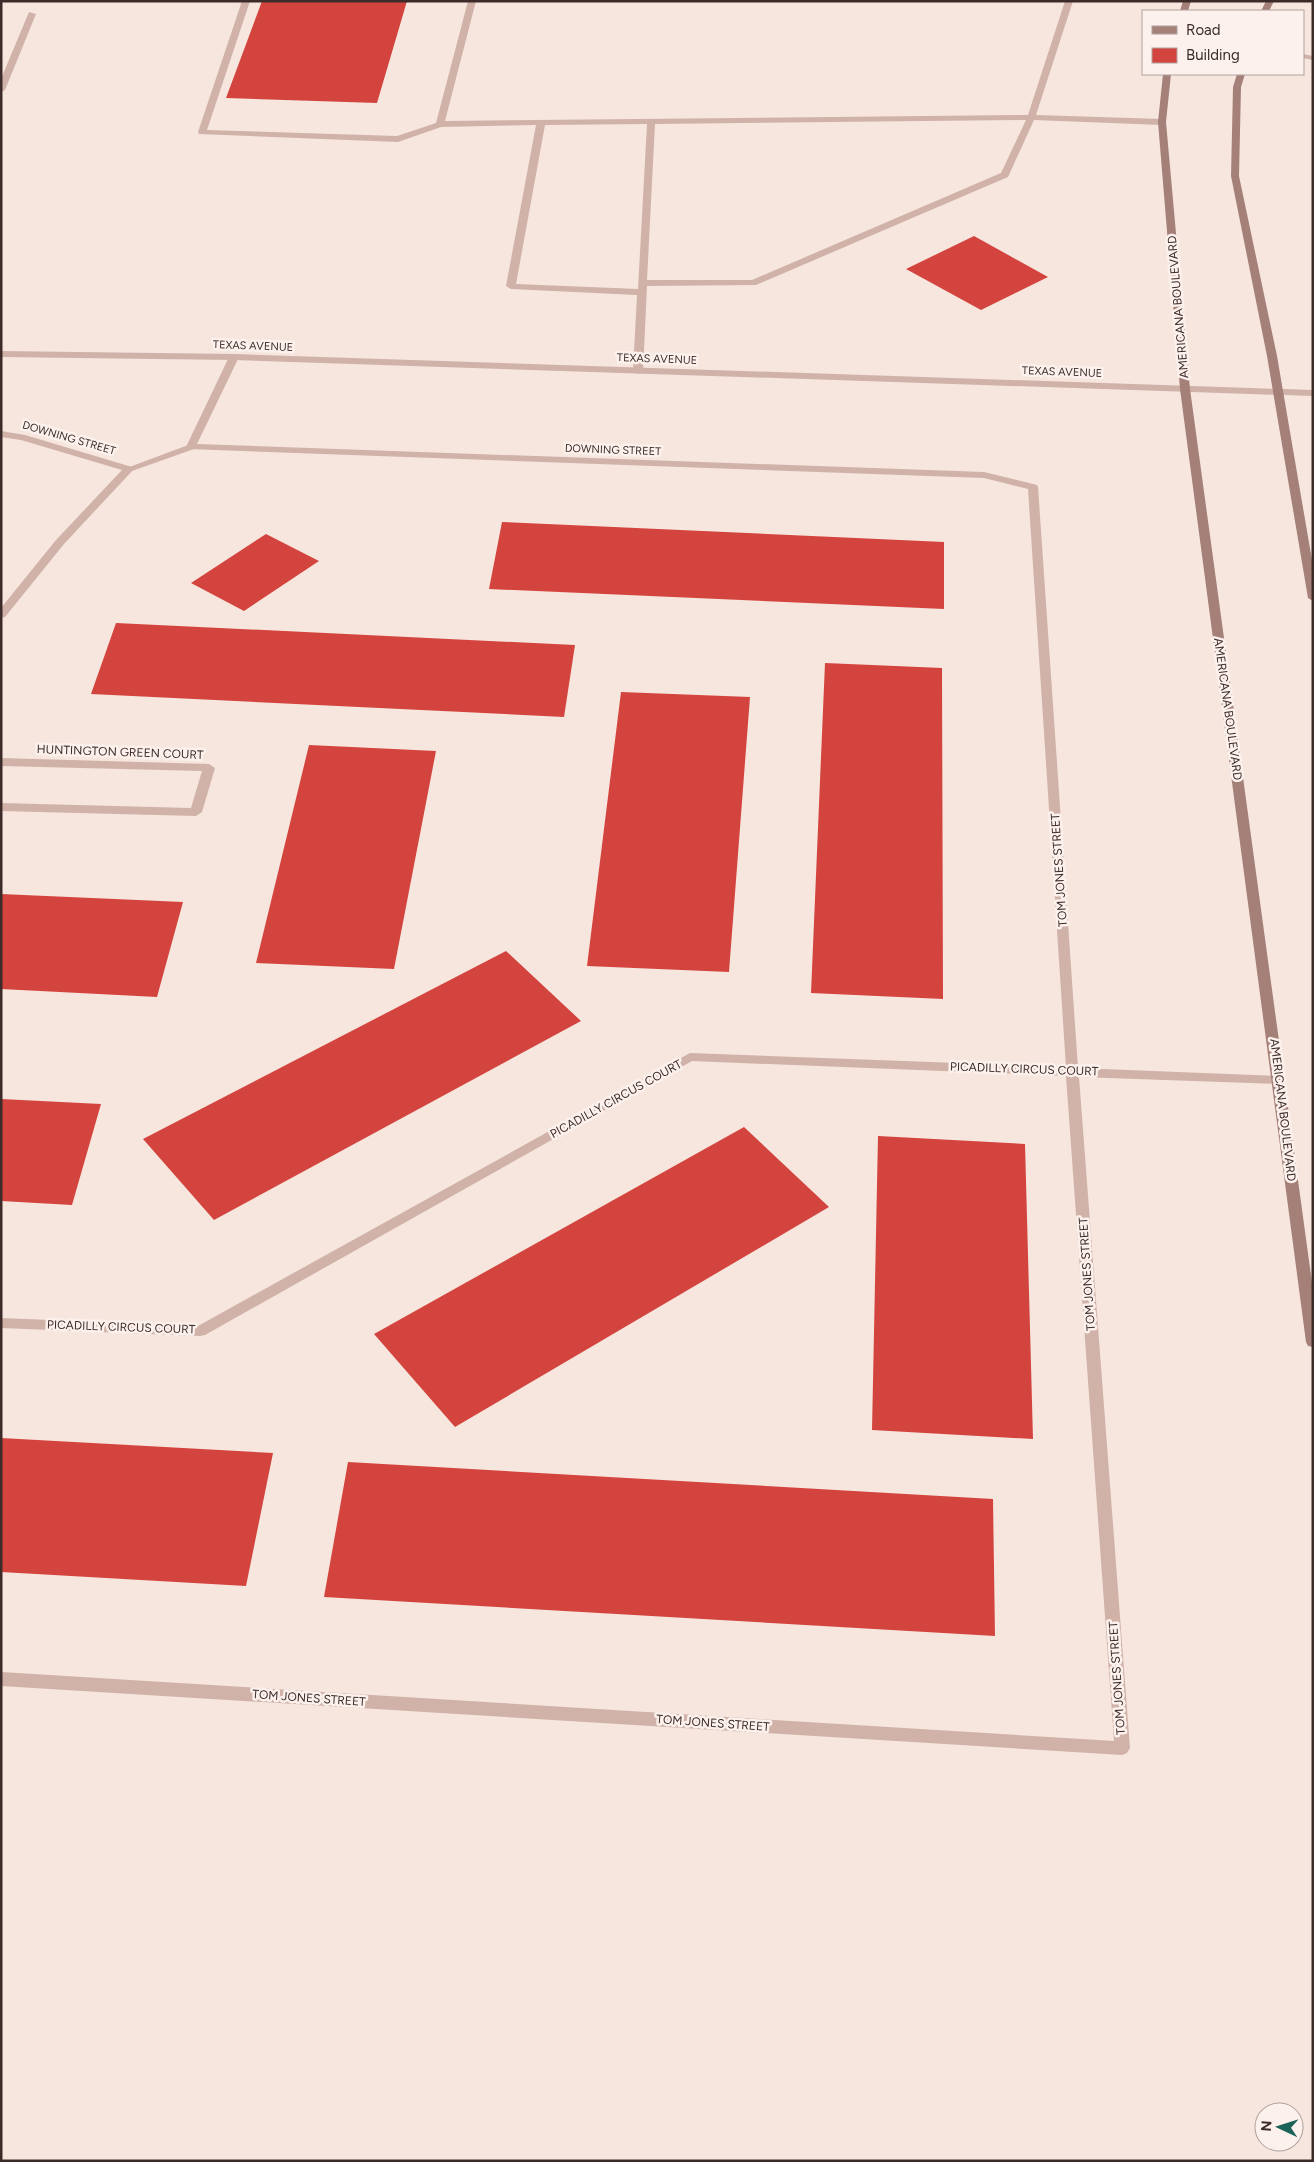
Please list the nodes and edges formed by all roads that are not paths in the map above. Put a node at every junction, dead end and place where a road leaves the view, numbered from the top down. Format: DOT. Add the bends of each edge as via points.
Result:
graph roads {
  1 [pos="246,1"];
  2 [pos="472,1"];
  3 [pos="1069,1"];
  4 [pos="32,14"];
  5 [pos="1167,75"];
  6 [pos="1241,75"];
  7 [pos="1,90"];
  8 [pos="1031,117"];
  9 [pos="651,120"];
  10 [pos="541,122"];
  11 [pos="1162,122"];
  12 [pos="440,124"];
  13 [pos="643,288"];
  14 [pos="1,354"];
  15 [pos="234,357"];
  16 [pos="638,371"];
  17 [pos="1185,389"];
  18 [pos="1277,392"];
  19 [pos="1313,393"];
  20 [pos="1,434"];
  21 [pos="191,447"];
  22 [pos="129,469"];
  23 [pos="1033,487"];
  24 [pos="1313,598"];
  25 [pos="1,615"];
  26 [pos="1,762"];
  27 [pos="1,807"];
  28 [pos="1072,1071"];
  29 [pos="1279,1080"];
  30 [pos="1,1323"];
  31 [pos="1313,1342"];
  32 [pos="1,1679"];
  1 -- 12 [label="street" via="202,132 398,139"];
  2 -- 12 [label="street"];
  3 -- 8 [label="street"];
  4 -- 7 [label="street"];
  5 -- 11 [label="main road, AMERICANA BOULEVARD"];
  6 -- 18 [label="main road" via="1237,87 1235,176"];
  8 -- 9 [label="street"];
  8 -- 11 [label="street"];
  8 -- 13 [label="street" via="1005,174 753,283"];
  9 -- 10 [label="street"];
  9 -- 13 [label="street"];
  10 -- 12 [label="street"];
  10 -- 13 [label="street" via="511,286"];
  11 -- 17 [label="main road, AMERICANA BOULEVARD"];
  13 -- 16 [label="street"];
  14 -- 15 [label="street, TEXAS AVENUE"];
  15 -- 16 [label="street, TEXAS AVENUE"];
  15 -- 21 [label="street"];
  16 -- 17 [label="street, TEXAS AVENUE"];
  17 -- 18 [label="street, TEXAS AVENUE"];
  17 -- 29 [label="main road, AMERICANA BOULEVARD"];
  18 -- 19 [label="street, TEXAS AVENUE"];
  18 -- 24 [label="main road"];
  20 -- 22 [label="street, DOWNING STREET" via="22,437"];
  21 -- 22 [label="street"];
  21 -- 23 [label="street, DOWNING STREET" via="984,475"];
  22 -- 25 [label="street" via="60,542"];
  23 -- 28 [label="street, TOM JONES STREET"];
  26 -- 27 [label="street, HUNTINGTON GREEN COURT" via="209,768 196,812"];
  28 -- 29 [label="street, PICADILLY CIRCUS COURT"];
  28 -- 30 [label="street, PICADILLY CIRCUS COURT" via="690,1057 200,1331"];
  28 -- 32 [label="street, TOM JONES STREET" via="1122,1748"];
  29 -- 31 [label="main road, AMERICANA BOULEVARD"];
}
